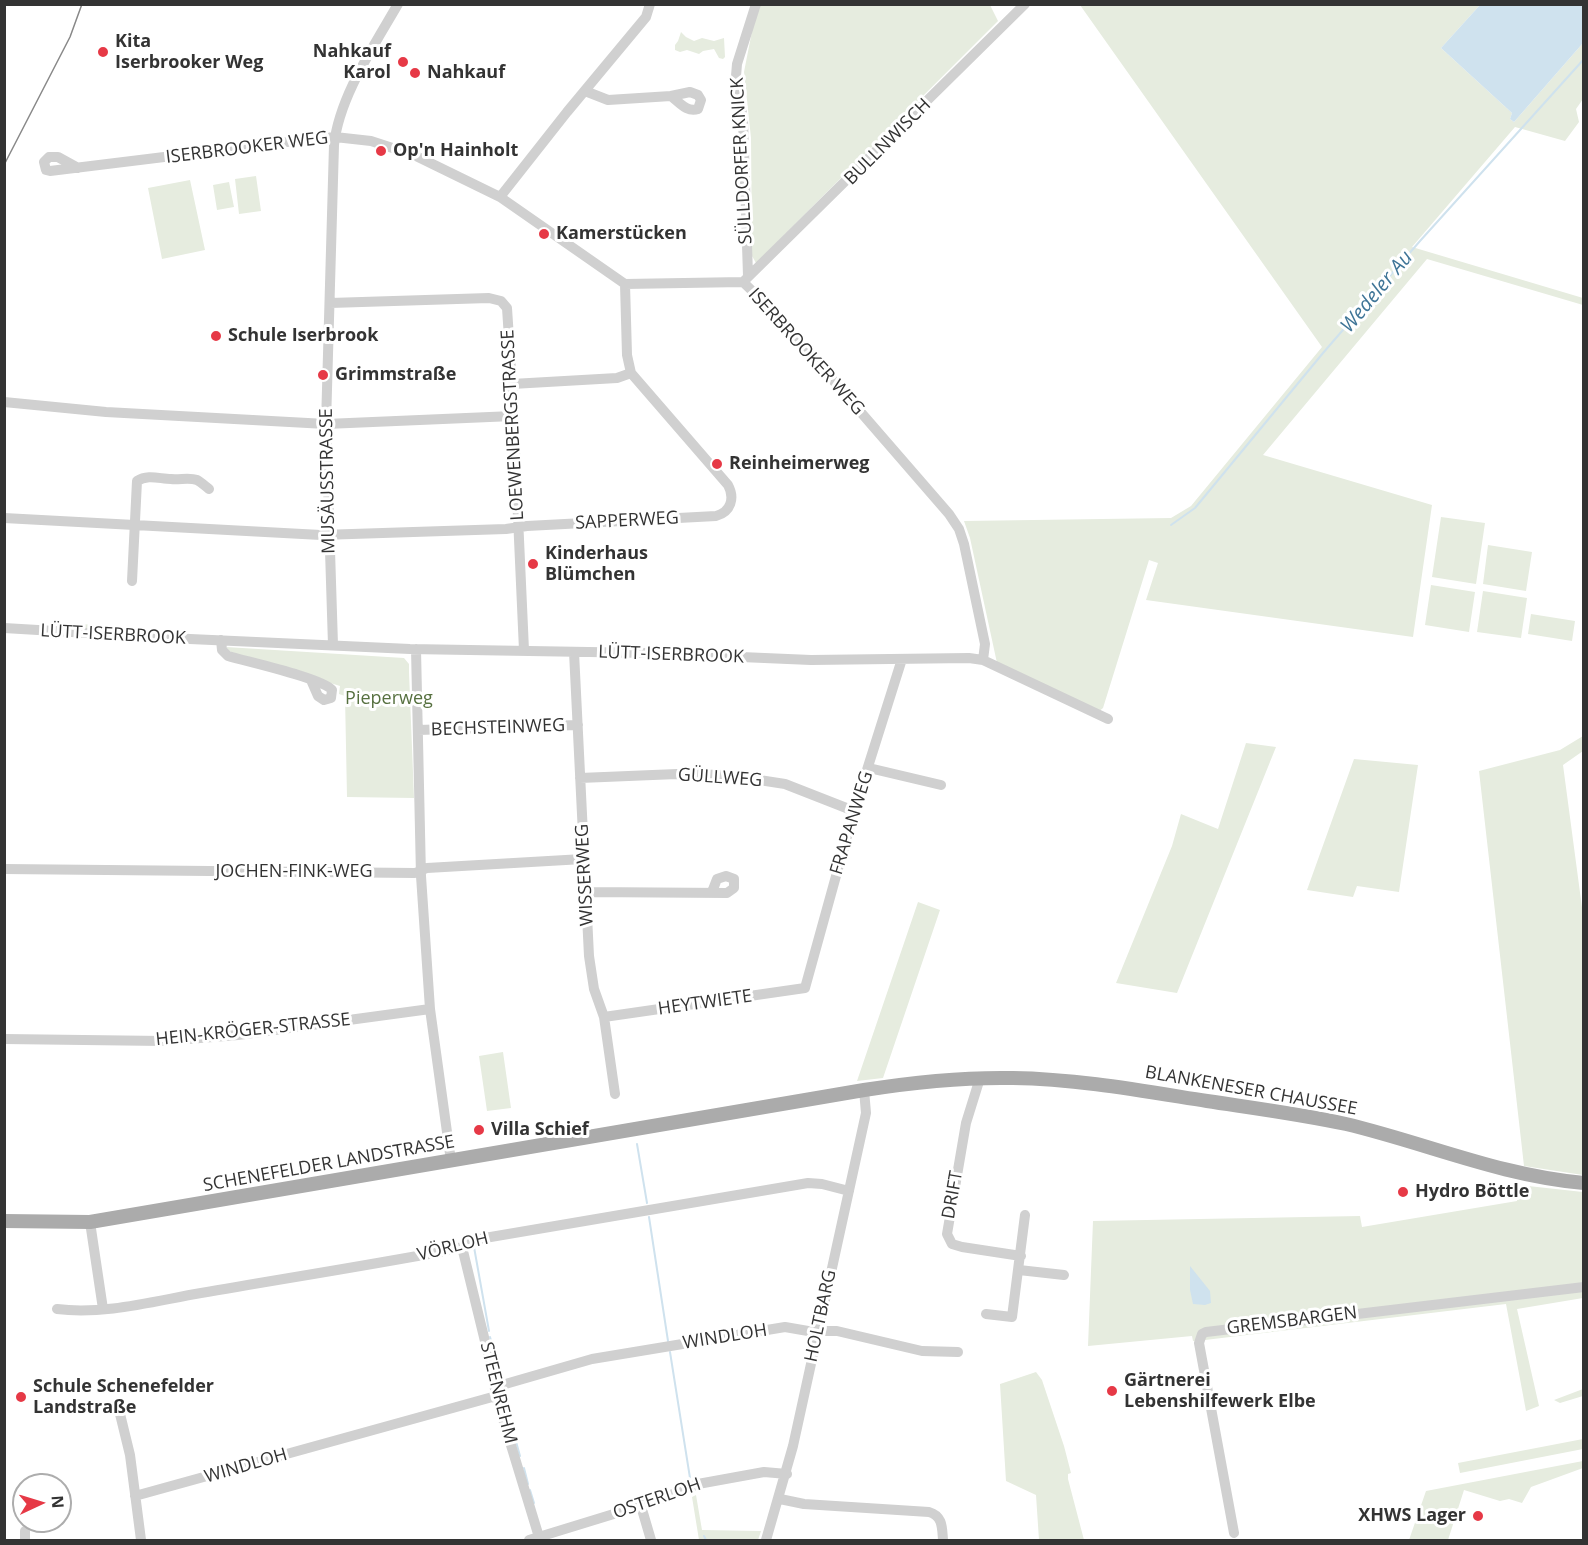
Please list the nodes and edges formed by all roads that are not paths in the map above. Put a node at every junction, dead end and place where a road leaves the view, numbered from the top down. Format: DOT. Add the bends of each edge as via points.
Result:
graph roads {
  1 [pos="398,4"];
  2 [pos="650,4"];
  3 [pos="756,4"];
  4 [pos="1025,4"];
  5 [pos="585,92"];
  6 [pos="671,96"];
  7 [pos="335,137"];
  8 [pos="78,168"];
  9 [pos="500,197"];
  10 [pos="745,279"];
  11 [pos="625,284"];
  12 [pos="330,303"];
  13 [pos="631,373"];
  14 [pos="512,384"];
  15 [pos="4,402"];
  16 [pos="513,416"];
  17 [pos="326,423"];
  18 [pos="209,489"];
  19 [pos="4,518"];
  20 [pos="135,525"];
  21 [pos="519,527"];
  22 [pos="328,535"];
  23 [pos="132,581"];
  24 [pos="4,628"];
  25 [pos="221,640"];
  26 [pos="333,645"];
  27 [pos="416,649"];
  28 [pos="524,650"];
  29 [pos="574,652"];
  30 [pos="902,659"];
  31 [pos="983,660"];
  32 [pos="311,680"];
  33 [pos="1108,719"];
  34 [pos="578,725"];
  35 [pos="418,730"];
  36 [pos="868,768"];
  37 [pos="580,778"];
  38 [pos="942,785"];
  39 [pos="854,812"];
  40 [pos="583,859"];
  41 [pos="4,869"];
  42 [pos="422,870"];
  43 [pos="586,892"];
  44 [pos="712,892"];
  45 [pos="805,988"];
  46 [pos="430,1009"];
  47 [pos="604,1017"];
  48 [pos="4,1040"];
  49 [pos="980,1078"];
  50 [pos="942,1080"];
  51 [pos="864,1090"];
  52 [pos="615,1094"];
  53 [pos="451,1161"];
  54 [pos="1584,1183"];
  55 [pos="849,1191"];
  56 [pos="1025,1215"];
  57 [pos="4,1221"];
  58 [pos="90,1222"];
  59 [pos="462,1247"];
  60 [pos="1021,1256"];
  61 [pos="1019,1270"];
  62 [pos="1064,1275"];
  63 [pos="1584,1287"];
  64 [pos="57,1309"];
  65 [pos="103,1309"];
  66 [pos="986,1314"];
  67 [pos="817,1330"];
  68 [pos="958,1352"];
  69 [pos="496,1392"];
  70 [pos="120,1414"];
  71 [pos="787,1474"];
  72 [pos="135,1496"];
  73 [pos="780,1499"];
  74 [pos="641,1506"];
  75 [pos="1234,1533"];
  76 [pos="559,1536"];
  77 [pos="534,1539"];
  78 [pos="141,1540"];
  79 [pos="651,1540"];
  80 [pos="766,1540"];
  81 [pos="943,1540"];
  1 -- 7 [label="street" via="360,71 339,117"];
  2 -- 5 [label="street" via="646,17"];
  3 -- 10 [label="street, SÜLLDORFER KNICK" via="736,76 743,119"];
  4 -- 10 [label="street, BULLNWISCH"];
  5 -- 6 [label="street" via="608,100"];
  5 -- 9 [label="street"];
  7 -- 8 [label="street, ISERBROOKER WEG"];
  7 -- 9 [label="street, ISERBROOKER WEG" via="401,149"];
  7 -- 12 [label="street, MUSÄUSSTRASSE"];
  9 -- 11 [label="street, ISERBROOKER WEG"];
  10 -- 11 [label="street, ISERBROOKER WEG"];
  10 -- 31 [label="street, ISERBROOKER WEG" via="959,530 985,644"];
  11 -- 13 [label="street"];
  12 -- 14 [label="street, LOEWENBERGSTRASSE" via="497,299 508,314"];
  12 -- 17 [label="street, MUSÄUSSTRASSE"];
  13 -- 14 [label="street" via="617,378"];
  13 -- 21 [label="street, SAPPERWEG" via="723,479 730,489 731,504 716,516"];
  14 -- 16 [label="street, LOEWENBERGSTRASSE"];
  15 -- 17 [label="street" via="106,412"];
  16 -- 17 [label="street"];
  16 -- 21 [label="street, LOEWENBERGSTRASSE"];
  17 -- 22 [label="street, MUSÄUSSTRASSE"];
  18 -- 20 [label="street" via="192,479 140,478"];
  19 -- 20 [label="street, SAPPERWEG"];
  20 -- 22 [label="street, SAPPERWEG"];
  20 -- 23 [label="street"];
  21 -- 22 [label="street, SAPPERWEG"];
  21 -- 28 [label="street, LOEWENBERGSTRASSE"];
  22 -- 26 [label="street, MUSÄUSSTRASSE"];
  24 -- 25 [label="street, LÜTT-ISERBROOK"];
  25 -- 26 [label="street, LÜTT-ISERBROOK"];
  25 -- 32 [label="street" via="222,650 228,656"];
  26 -- 27 [label="street, LÜTT-ISERBROOK"];
  27 -- 28 [label="street, LÜTT-ISERBROOK"];
  27 -- 35 [label="street"];
  28 -- 29 [label="street, LÜTT-ISERBROOK"];
  29 -- 30 [label="street, LÜTT-ISERBROOK"];
  29 -- 34 [label="street, WISSERWEG"];
  30 -- 31 [label="street, LÜTT-ISERBROOK"];
  30 -- 36 [label="street, FRAPANWEG"];
  31 -- 33 [label="street, LÜTT-ISERBROOK"];
  34 -- 35 [label="street, BECHSTEINWEG"];
  34 -- 37 [label="street, WISSERWEG"];
  35 -- 42 [label="street"];
  36 -- 38 [label="street"];
  36 -- 39 [label="street, FRAPANWEG"];
  37 -- 39 [label="street, GÜLLWEG" via="727,775 785,784"];
  37 -- 40 [label="street, WISSERWEG"];
  39 -- 45 [label="street, FRAPANWEG"];
  40 -- 42 [label="street, JOCHEN-FINK-WEG"];
  40 -- 43 [label="street, WISSERWEG"];
  41 -- 42 [label="street, JOCHEN-FINK-WEG" via="415,873"];
  42 -- 46 [label="street"];
  43 -- 44 [label="street"];
  43 -- 47 [label="street, WISSERWEG" via="589,956 594,989"];
  45 -- 47 [label="street, HEYTWIETE"];
  46 -- 48 [label="street, HEIN-KRÖGER-STRASSE" via="163,1041"];
  46 -- 53 [label="street"];
  47 -- 52 [label="street, WISSERWEG"];
  49 -- 50 [label="main road, BLANKENESER CHAUSSEE"];
  49 -- 54 [label="main road, BLANKENESER CHAUSSEE" via="1067,1081 1294,1114 1354,1126 1510,1172"];
  49 -- 60 [label="street, DRIFT" via="966,1123 947,1234 952,1244 962,1247"];
  50 -- 51 [label="main road, SCHENEFELDER LANDSTRASSE"];
  51 -- 53 [label="main road, SCHENEFELDER LANDSTRASSE"];
  51 -- 55 [label="street, HOLTBARG" via="866,1113"];
  53 -- 58 [label="main road, SCHENEFELDER LANDSTRASSE"];
  55 -- 59 [label="street, VÖRLOH" via="808,1183 473,1240"];
  55 -- 67 [label="street, HOLTBARG"];
  56 -- 60 [label="street"];
  57 -- 58 [label="main road, SCHENEFELDER LANDSTRASSE"];
  58 -- 65 [label="street"];
  59 -- 65 [label="street, VÖRLOH"];
  59 -- 69 [label="street, STEENREHM"];
  60 -- 61 [label="street"];
  61 -- 62 [label="street"];
  61 -- 66 [label="street" via="1012,1317"];
  63 -- 75 [label="street, GREMSBARGEN" via="1202,1334 1199,1343"];
  64 -- 65 [label="street, VÖRLOH"];
  67 -- 68 [label="street, WINDLOH" via="922,1351"];
  67 -- 69 [label="street, WINDLOH" via="779,1328 592,1359"];
  67 -- 71 [label="street, HOLTBARG"];
  69 -- 72 [label="street, WINDLOH"];
  69 -- 77 [label="street, STEENREHM"];
  70 -- 72 [label="street"];
  71 -- 73 [label="street, HOLTBARG"];
  71 -- 74 [label="street, OSTERLOH" via="764,1472 698,1484"];
  72 -- 78 [label="street"];
  73 -- 80 [label="street, HOLTBARG"];
  73 -- 81 [label="street" via="929,1512 939,1518"];
  74 -- 76 [label="street, OSTERLOH"];
  74 -- 79 [label="street"];
  76 -- 77 [label="street, OSTERLOH"];
}
